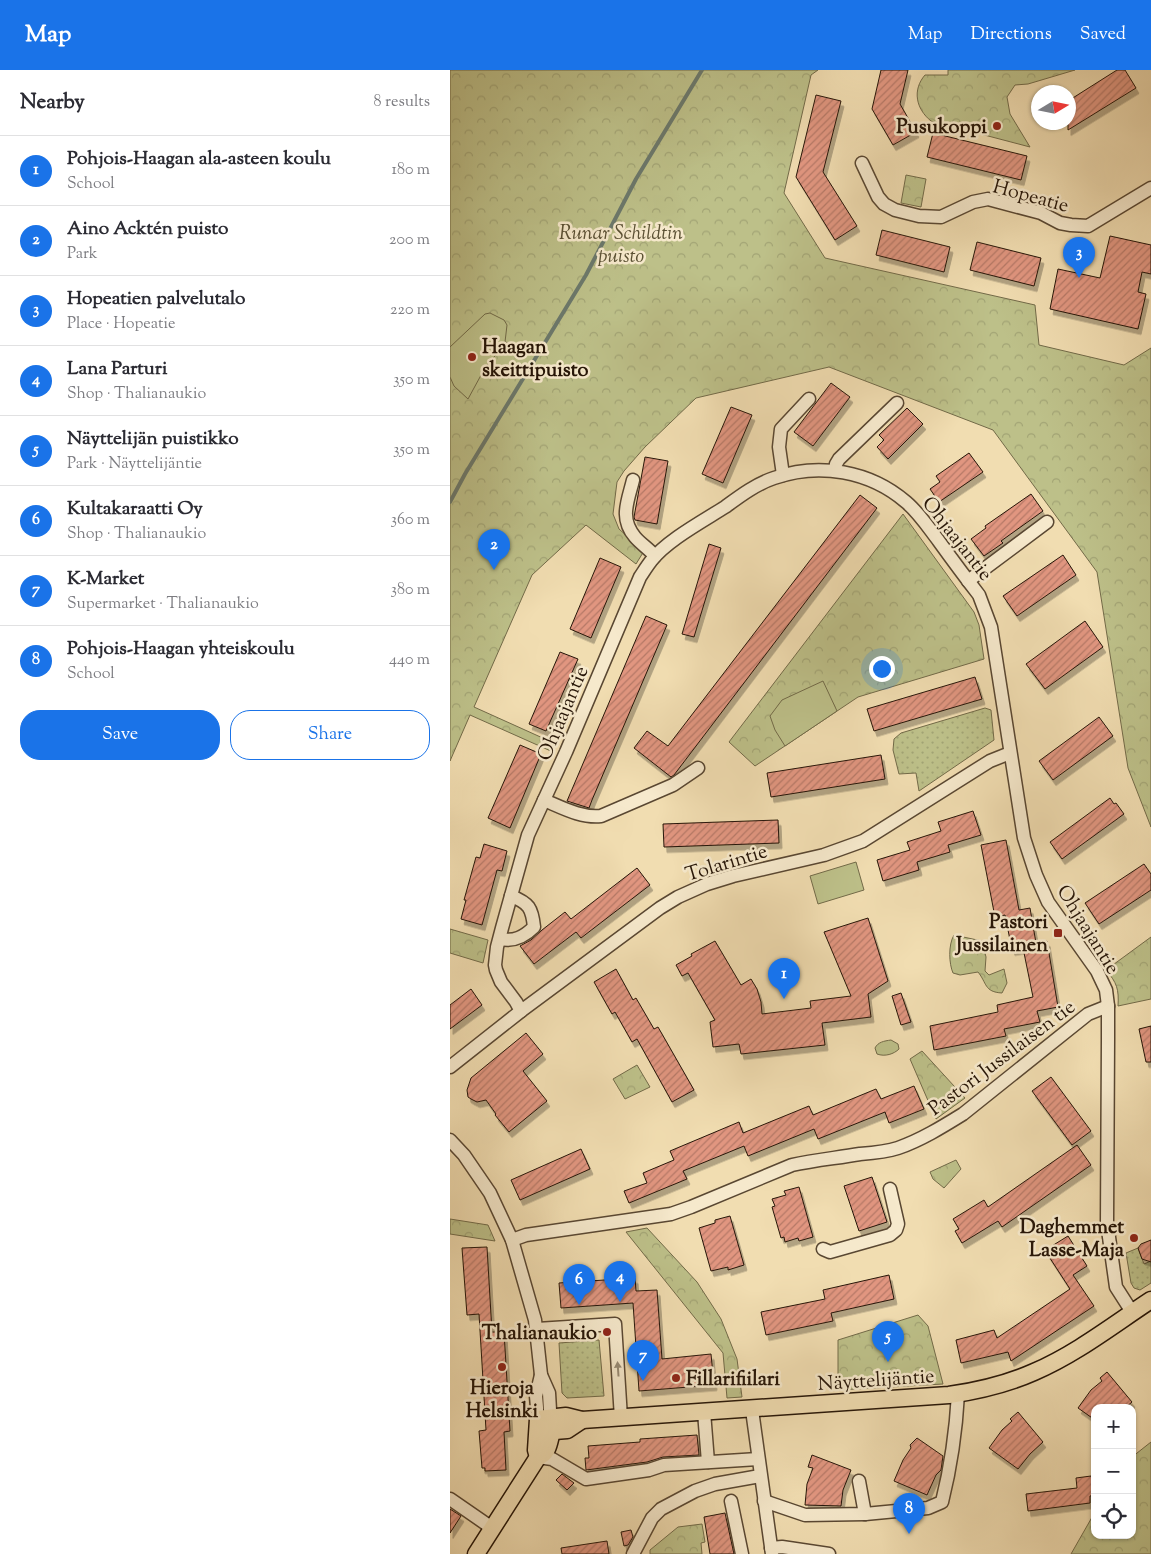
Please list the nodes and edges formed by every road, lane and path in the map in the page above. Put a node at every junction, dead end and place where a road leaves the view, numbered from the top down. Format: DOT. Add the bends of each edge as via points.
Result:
graph roads {
  1 [pos="862,163"];
  2 [pos="1151,188"];
  3 [pos="809,399"];
  4 [pos="897,403"];
  5 [pos="835,470"];
  6 [pos="784,475"];
  7 [pos="634,480"];
  8 [pos="1047,522"];
  9 [pos="655,556"];
  10 [pos="968,581"];
  11 [pos="1010,753"];
  12 [pos="698,768"];
  13 [pos="544,800"];
  14 [pos="511,896"];
  15 [pos="500,939"];
  16 [pos="1108,1006"];
  17 [pos="521,1011"];
  18 [pos="450,1067"];
  19 [pos="450,1140"];
  20 [pos="890,1189"];
  21 [pos="512,1240"];
  22 [pos="823,1249"];
  23 [pos="1151,1300"];
  24 [pos="1132,1312"];
  25 [pos="537,1329"];
  26 [pos="958,1394"];
  27 [pos="752,1410"];
  28 [pos="704,1412"];
  29 [pos="621,1418"];
  30 [pos="544,1425"];
  31 [pos="538,1457"];
  32 [pos="758,1458"];
  33 [pos="708,1462"];
  34 [pos="760,1476"];
  35 [pos="859,1481"];
  36 [pos="450,1499"];
  37 [pos="732,1501"];
  38 [pos="764,1501"];
  39 [pos="865,1514"];
  40 [pos="492,1528"];
  41 [pos="771,1551"];
  42 [pos="796,1551"];
  43 [pos="476,1554"];
  44 [pos="634,1554"];
  45 [pos="742,1554"];
  46 [pos="829,1554"];
  1 -- 2 [label="street, Hopeatie" via="884,204 919,216 941,216 988,199 1041,213 1071,226 1088,226"];
  3 -- 6 [label="street" via="782,429 779,447"];
  4 -- 5 [label="street" via="839,459"];
  5 -- 6 [label="street, Ohjaajantie" via="813,469"];
  5 -- 10 [label="street, Ohjaajantie" via="879,484 906,502 922,518"];
  6 -- 9 [label="street, Ohjaajantie" via="754,487"];
  7 -- 9 [label="street" via="625,514 635,537"];
  8 -- 10 [label="street"];
  9 -- 13 [label="street, Ohjaajantie" via="640,576"];
  10 -- 11 [label="street, Ohjaajantie" via="979,595 991,627"];
  11 -- 16 [label="street, Ohjaajantie" via="1024,838 1036,876 1048,902 1097,971 1106,990"];
  11 -- 17 [label="street, Tolarintie" via="990,761 863,841 824,855 733,876 678,897"];
  12 -- 13 [label="street" via="673,784 601,816 582,815"];
  13 -- 14 [label="street, Ohjaajantie" via="528,835"];
  14 -- 15 [label="street, Ohjaajantie"];
  14 -- 15 [label="street" via="525,902 533,912 534,927 526,936"];
  15 -- 17 [label="street, Ohjaajantie" via="496,970"];
  16 -- 21 [label="street, Pastori Jussilaisen tie" via="1088,1014 962,1114 914,1141 878,1152 792,1166 671,1214 526,1235"];
  16 -- 24 [label="street, Ohjaajantie" via="1107,1223 1116,1287"];
  17 -- 18 [label="street, Tolarintie"];
  19 -- 21 [label="street" via="464,1154 490,1193"];
  20 -- 22 [label="street" via="898,1224 896,1230 890,1235 830,1252"];
  21 -- 25 [label="street"];
  23 -- 24 [label="main road, Näyttelijäntie"];
  24 -- 26 [label="main road, Näyttelijäntie" via="1081,1347 1033,1373"];
  29 -- 25 [label="street, one-way" via="615,1324"];
  25 -- 30 [label="street" via="541,1375 536,1396"];
  26 -- 27 [label="main road, Näyttelijäntie"];
  26 -- 39 [label="street" via="955,1434 942,1502 928,1508"];
  27 -- 28 [label="main road, Näyttelijäntie"];
  27 -- 32 [label="street"];
  28 -- 29 [label="main road, Näyttelijäntie"];
  28 -- 33 [label="street"];
  29 -- 30 [label="main road, Näyttelijäntie" via="582,1420 567,1430"];
  30 -- 31 [label="main road" via="547,1451"];
  31 -- 33 [label="street" via="552,1459 586,1479 664,1465"];
  31 -- 40 [label="main road"];
  32 -- 33 [label="street"];
  32 -- 34 [label="street"];
  34 -- 38 [label="street"];
  34 -- 44 [label="street" via="715,1484 662,1509 652,1518"];
  35 -- 39 [label="street"];
  36 -- 40 [label="street"];
  37 -- 45 [label="street"];
  38 -- 39 [label="street" via="805,1515"];
  38 -- 41 [label="street"];
  40 -- 43 [label="main road"];
  41 -- 42 [label="street" via="782,1547"];
  42 -- 46 [label="street"];
}
